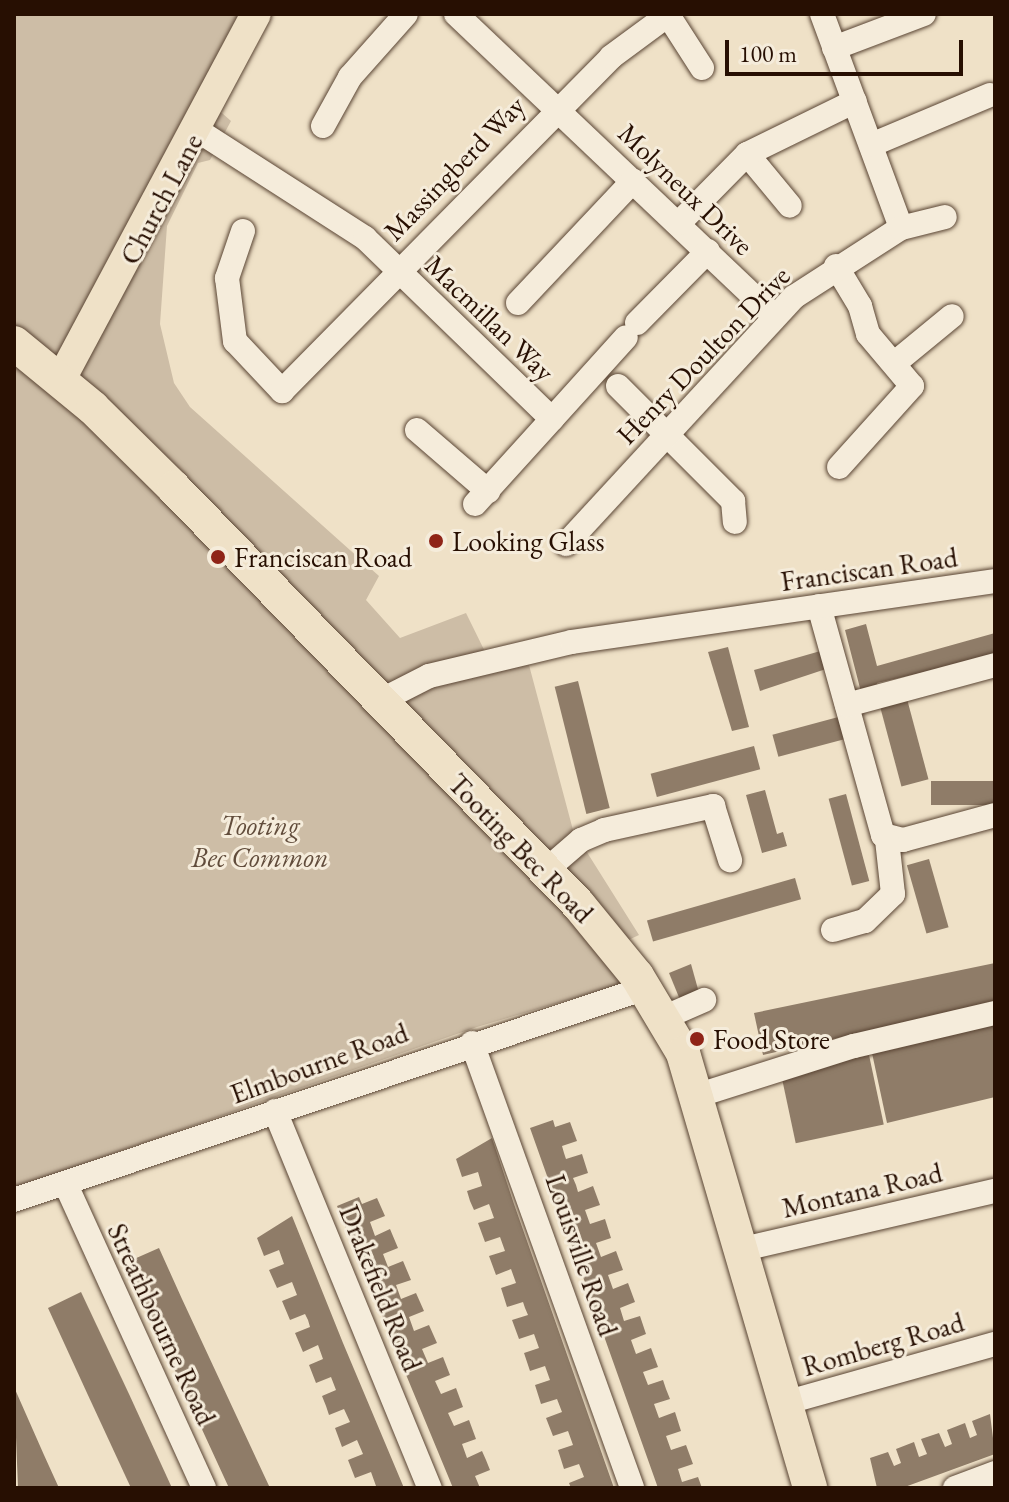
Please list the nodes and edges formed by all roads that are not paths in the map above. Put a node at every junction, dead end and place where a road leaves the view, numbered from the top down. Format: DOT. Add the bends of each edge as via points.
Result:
graph roads {
  1 [pos="256,14"];
  2 [pos="406,14"];
  3 [pos="456,14"];
  4 [pos="668,14"];
  5 [pos="822,14"];
  6 [pos="924,14"];
  7 [pos="834,48"];
  8 [pos="702,68"];
  9 [pos="990,95"];
  10 [pos="855,101"];
  11 [pos="556,107"];
  12 [pos="323,126"];
  13 [pos="197,130"];
  14 [pos="871,145"];
  15 [pos="747,154"];
  16 [pos="633,181"];
  17 [pos="790,206"];
  18 [pos="945,217"];
  19 [pos="679,223"];
  20 [pos="901,228"];
  21 [pos="243,231"];
  22 [pos="708,251"];
  23 [pos="836,266"];
  24 [pos="396,269"];
  25 [pos="518,303"];
  26 [pos="774,316"];
  27 [pos="952,316"];
  28 [pos="14,343"];
  29 [pos="896,362"];
  30 [pos="60,381"];
  31 [pos="618,386"];
  32 [pos="552,419"];
  33 [pos="417,430"];
  34 [pos="669,434"];
  35 [pos="839,467"];
  36 [pos="735,522"];
  37 [pos="566,544"];
  38 [pos="995,581"];
  39 [pos="819,606"];
  40 [pos="995,665"];
  41 [pos="380,701"];
  42 [pos="847,705"];
  43 [pos="995,815"];
  44 [pos="887,840"];
  45 [pos="730,860"];
  46 [pos="545,871"];
  47 [pos="833,930"];
  48 [pos="645,988"];
  49 [pos="704,1000"];
  50 [pos="995,1013"];
  51 [pos="663,1018"];
  52 [pos="472,1043"];
  53 [pos="696,1096"];
  54 [pos="275,1111"];
  55 [pos="66,1185"];
  56 [pos="995,1191"];
  57 [pos="14,1200"];
  58 [pos="743,1249"];
  59 [pos="995,1344"];
  60 [pos="788,1402"];
  61 [pos="995,1473"];
  62 [pos="204,1488"];
  63 [pos="430,1488"];
  64 [pos="632,1488"];
  65 [pos="810,1488"];
  66 [pos="955,1488"];
  1 -- 13 [label="main road, Church Lane"];
  2 -- 12 [label="street" via="350,77"];
  3 -- 11 [label="street, Molyneux Drive"];
  4 -- 8 [label="street"];
  4 -- 11 [label="street, Massingberd Way"];
  5 -- 7 [label="street"];
  6 -- 7 [label="street"];
  7 -- 10 [label="street"];
  9 -- 14 [label="street"];
  10 -- 14 [label="street"];
  10 -- 15 [label="street"];
  11 -- 16 [label="street, Molyneux Drive"];
  11 -- 24 [label="street, Massingberd Way"];
  13 -- 24 [label="street, Massingberd Way" via="332,211"];
  13 -- 30 [label="main road, Church Lane"];
  14 -- 20 [label="street"];
  15 -- 17 [label="street"];
  15 -- 19 [label="street"];
  16 -- 19 [label="street, Molyneux Drive"];
  16 -- 25 [label="street"];
  18 -- 20 [label="street, Henry Doulton Drive"];
  19 -- 22 [label="street, Molyneux Drive"];
  20 -- 23 [label="street, Henry Doulton Drive"];
  21 -- 24 [label="street, Macmillan Way" via="227,278 235,341 282,391"];
  22 -- 26 [label="street, Molyneux Drive"];
  22 -- 32 [label="street, Macmillan Way"];
  23 -- 26 [label="street, Henry Doulton Drive"];
  23 -- 29 [label="street" via="860,306 868,334"];
  24 -- 32 [label="street, Macmillan Way"];
  26 -- 34 [label="street, Henry Doulton Drive"];
  27 -- 29 [label="street"];
  28 -- 30 [label="highway, Tooting Bec Road"];
  29 -- 35 [label="street" via="912,386"];
  30 -- 41 [label="highway, Tooting Bec Road" via="174,488"];
  31 -- 34 [label="street"];
  32 -- 33 [label="street, Macmillan Way" via="481,497"];
  34 -- 36 [label="street" via="733,501"];
  34 -- 37 [label="street, Henry Doulton Drive"];
  38 -- 39 [label="street, Franciscan Road"];
  39 -- 41 [label="street, Franciscan Road" via="516,654 406,684"];
  39 -- 42 [label="street"];
  40 -- 42 [label="street"];
  41 -- 46 [label="highway, Tooting Bec Road"];
  42 -- 44 [label="street"];
  43 -- 44 [label="street"];
  44 -- 47 [label="street" via="893,894 865,921"];
  45 -- 46 [label="street" via="713,806 604,830 581,840"];
  46 -- 48 [label="highway, Tooting Bec Road"];
  48 -- 51 [label="highway, Tooting Bec Road"];
  48 -- 52 [label="street, Elmbourne Road"];
  49 -- 51 [label="street"];
  50 -- 53 [label="street" via="854,1046"];
  51 -- 53 [label="highway, Tooting Bec Road"];
  52 -- 54 [label="street, Elmbourne Road"];
  52 -- 64 [label="street, Louisville Road"];
  53 -- 58 [label="highway, Tooting Bec Road"];
  54 -- 55 [label="street, Elmbourne Road"];
  54 -- 63 [label="street, Drakefield Road"];
  55 -- 57 [label="street, Elmbourne Road"];
  55 -- 62 [label="street, Streathbourne Road"];
  56 -- 58 [label="street, Montana Road"];
  58 -- 60 [label="highway, Tooting Bec Road"];
  59 -- 60 [label="street, Romberg Road"];
  60 -- 65 [label="highway, Tooting Bec Road"];
  61 -- 66 [label="street"];
}
